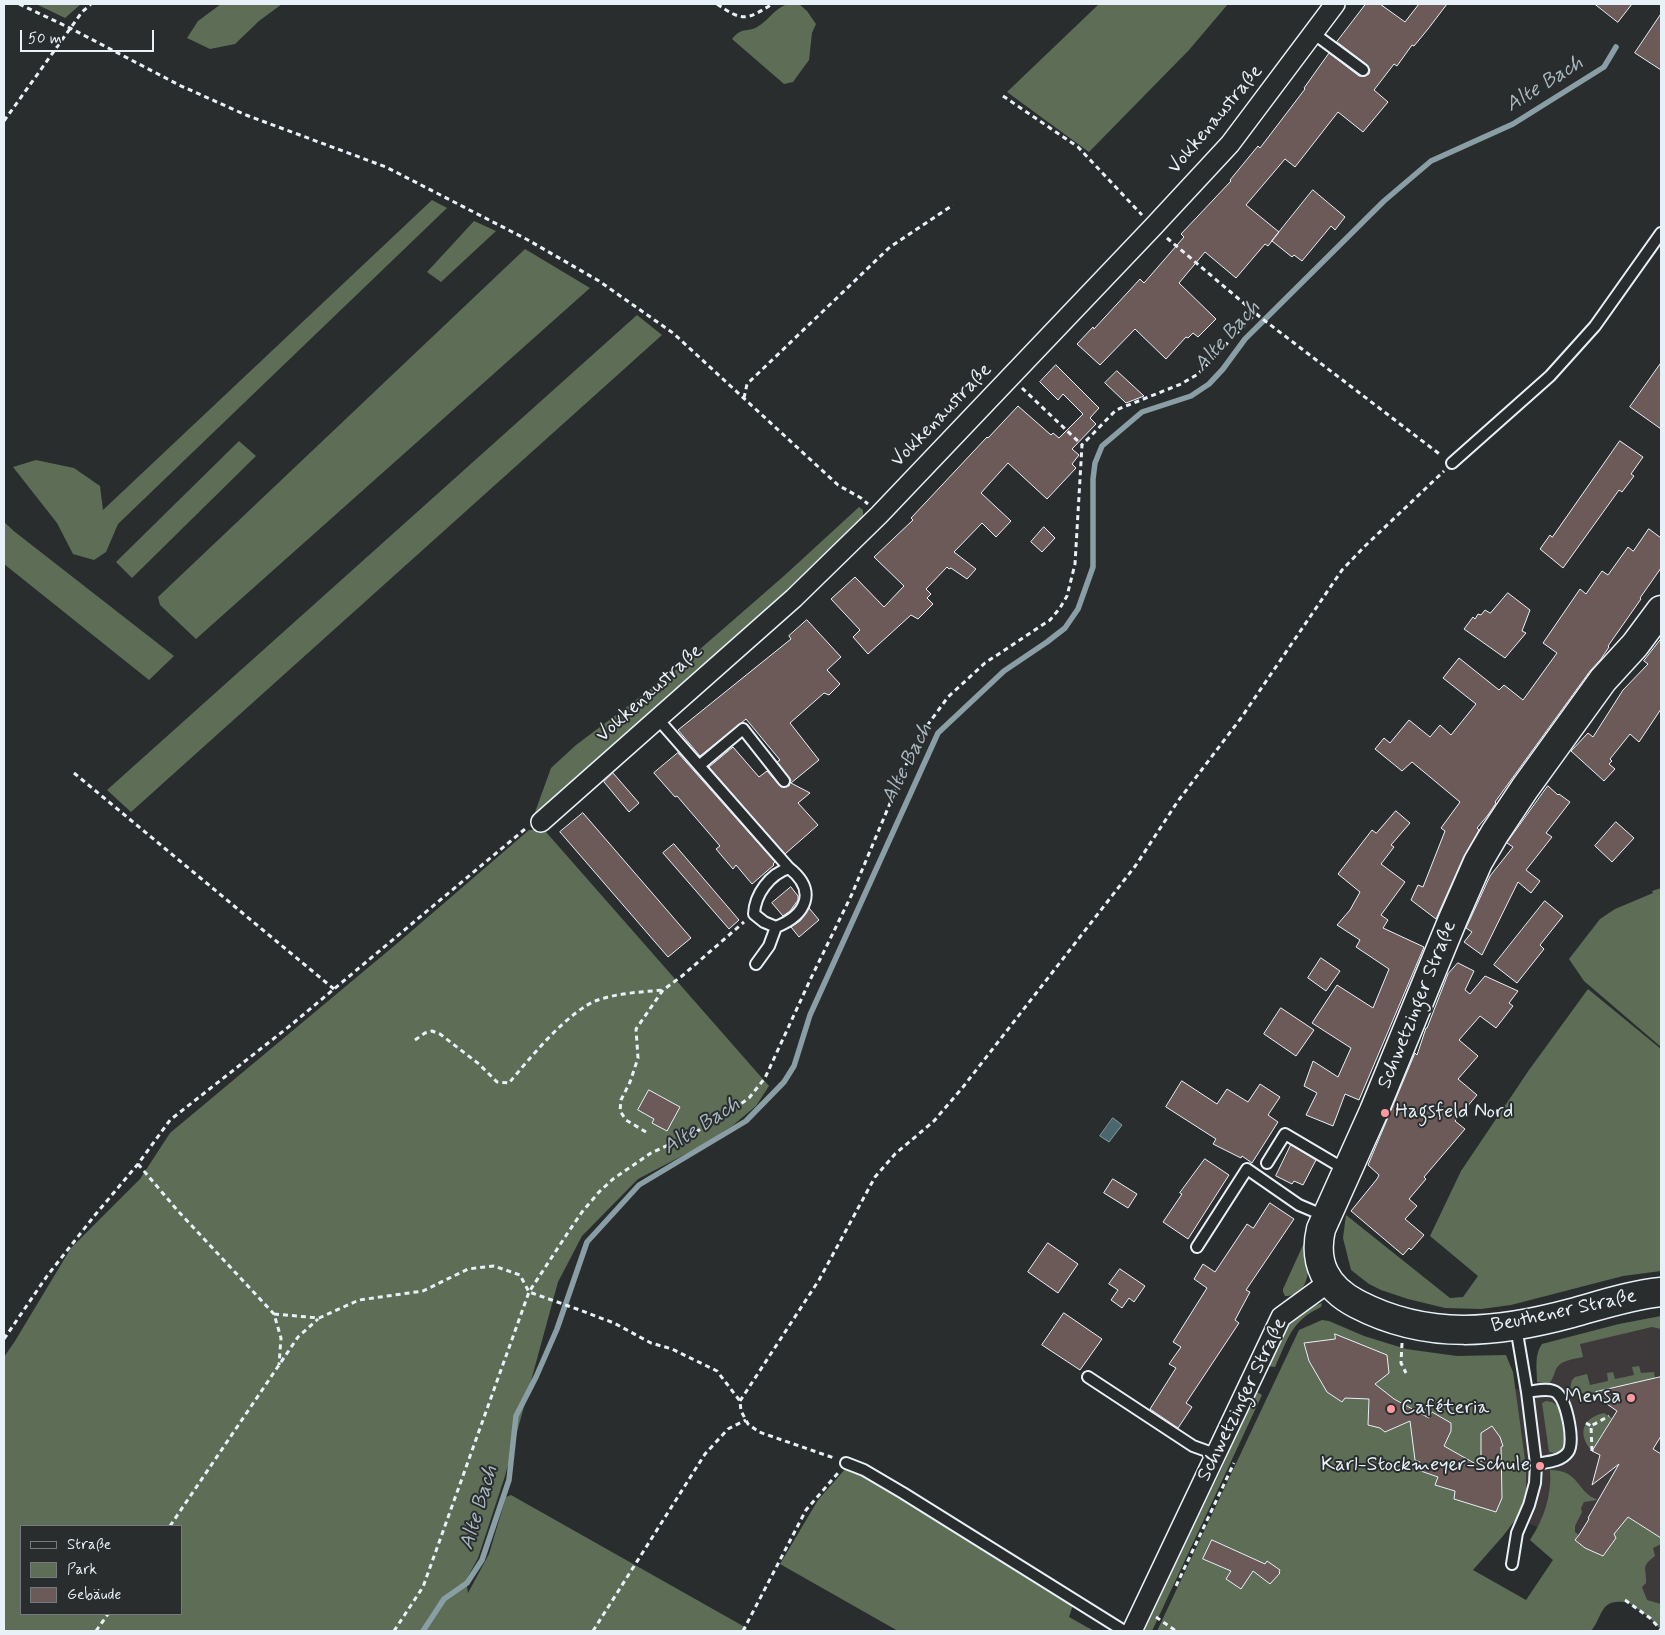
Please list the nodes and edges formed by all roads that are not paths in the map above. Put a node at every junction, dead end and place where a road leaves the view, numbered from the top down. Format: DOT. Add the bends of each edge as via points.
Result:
graph roads {
  1 [pos="1336,4"];
  2 [pos="1313,33"];
  3 [pos="1363,70"];
  4 [pos="1661,233"];
  5 [pos="1452,463"];
  6 [pos="1661,610"];
  7 [pos="657,718"];
  8 [pos="700,765"];
  9 [pos="784,781"];
  10 [pos="541,822"];
  11 [pos="789,868"];
  12 [pos="776,927"];
  13 [pos="756,964"];
  14 [pos="1267,1163"];
  15 [pos="1347,1171"];
  16 [pos="1326,1216"];
  17 [pos="1198,1247"];
  18 [pos="1329,1282"];
  19 [pos="1661,1292"];
  20 [pos="1516,1326"];
  21 [pos="1088,1377"];
  22 [pos="1527,1392"];
  23 [pos="1216,1454"];
  24 [pos="846,1463"];
  25 [pos="1536,1464"];
  26 [pos="1512,1564"];
  27 [pos="1124,1631"];
  28 [pos="1132,1631"];
  1 -- 2 [label="street, Vokkenaustraße"];
  2 -- 3 [label="lane"];
  2 -- 7 [label="street, Vokkenaustraße" via="1230,144 879,515 794,598"];
  4 -- 5 [label="lane" via="1595,326 1550,376"];
  6 -- 15 [label="main road, Schwetzinger Straße" via="1603,680 1525,788 1478,862"];
  7 -- 8 [label="lane"];
  7 -- 10 [label="street, Vokkenaustraße"];
  8 -- 9 [label="lane" via="742,729"];
  8 -- 11 [label="lane"];
  11 -- 12 [label="lane" via="806,889 805,903 793,918"];
  11 -- 12 [label="lane" via="781,871 760,892 755,903 754,914"];
  12 -- 13 [label="lane"];
  14 -- 15 [label="lane" via="1285,1134"];
  15 -- 16 [label="main road, Schwetzinger Straße"];
  16 -- 17 [label="lane" via="1299,1205 1247,1169"];
  16 -- 18 [label="main road, Schwetzinger Straße" via="1318,1252"];
  18 -- 20 [label="main road, Beuthener Straße" via="1356,1304 1415,1324 1461,1330"];
  18 -- 23 [label="street, Schwetzinger Straße" via="1281,1317"];
  19 -- 20 [label="main road, Beuthener Straße"];
  20 -- 22 [label="lane"];
  21 -- 23 [label="lane" via="1193,1446"];
  22 -- 25 [label="lane"];
  22 -- 25 [label="lane" via="1547,1390 1556,1393 1565,1405 1572,1443 1567,1454 1557,1461"];
  23 -- 28 [label="street, Schwetzinger Straße"];
  24 -- 27 [label="lane" via="903,1493"];
  25 -- 26 [label="lane" via="1530,1505 1517,1532"];
}
